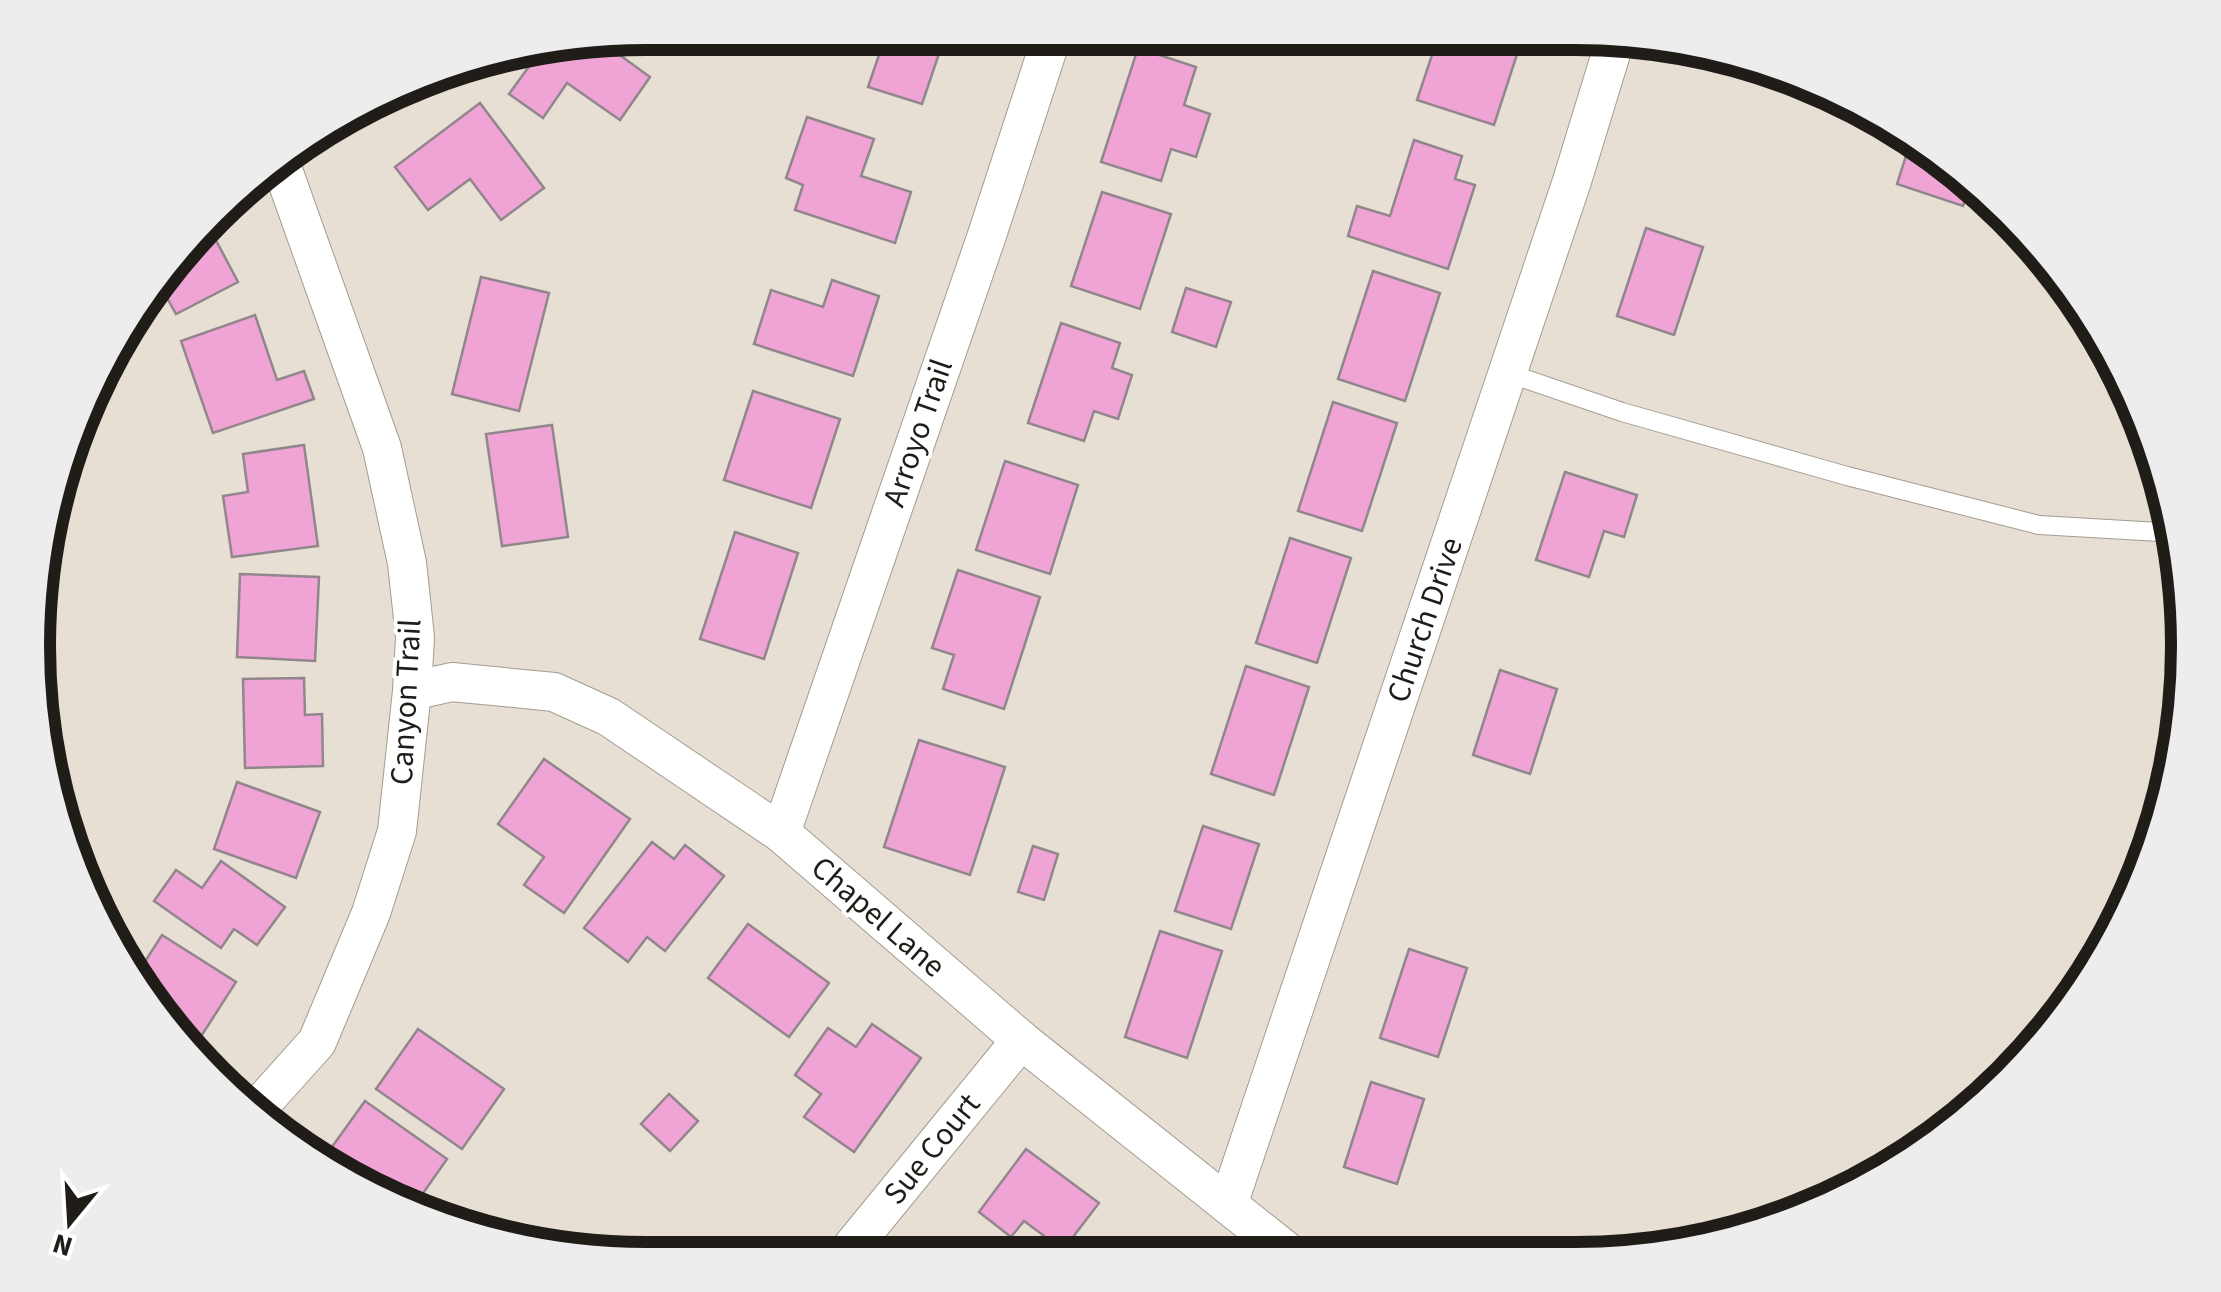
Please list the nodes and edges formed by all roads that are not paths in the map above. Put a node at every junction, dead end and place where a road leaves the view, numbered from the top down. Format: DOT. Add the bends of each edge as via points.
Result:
graph roads {
  1 [pos="1047,50"];
  2 [pos="1612,51"];
  3 [pos="284,172"];
  4 [pos="1508,373"];
  5 [pos="2160,531"];
  6 [pos="412,691"];
  7 [pos="780,833"];
  8 [pos="1020,1040"];
  9 [pos="263,1102"];
  10 [pos="1228,1205"];
  11 [pos="856,1242"];
  12 [pos="1275,1242"];
  1 -- 7 [label="street, Arroyo Trail"];
  2 -- 4 [label="street, Church Drive"];
  3 -- 6 [label="street, Canyon Trail" via="382,448 407,563 415,637"];
  4 -- 5 [label="lane" via="1622,412 2039,525"];
  4 -- 10 [label="street, Church Drive"];
  6 -- 7 [label="street, Chapel Lane" via="452,682 554,692 609,717"];
  6 -- 9 [label="street, Canyon Trail" via="398,831 371,913 316,1042"];
  7 -- 8 [label="street, Chapel Lane"];
  8 -- 10 [label="street, Chapel Lane"];
  8 -- 11 [label="street, Sue Court"];
  10 -- 12 [label="street, Chapel Lane"];
}
